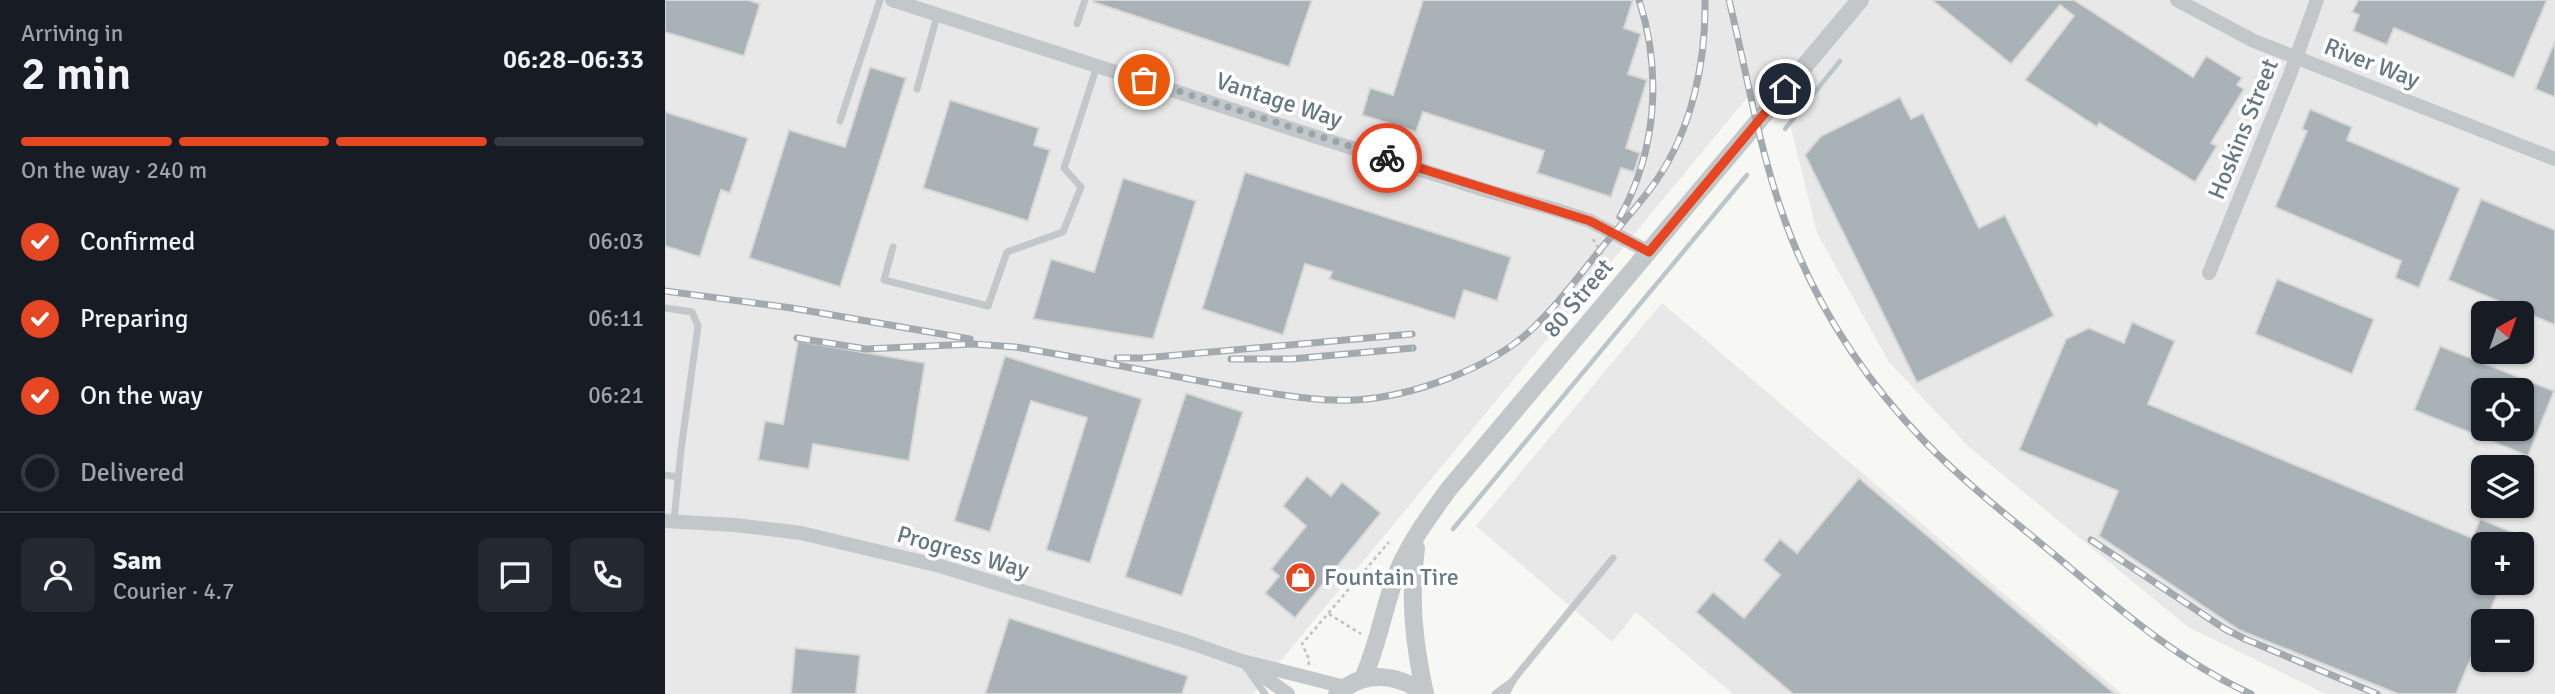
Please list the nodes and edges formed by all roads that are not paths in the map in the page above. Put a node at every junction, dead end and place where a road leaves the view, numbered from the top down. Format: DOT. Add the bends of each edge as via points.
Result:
graph roads {
  1 [pos="880,0"];
  2 [pos="892,0"];
  3 [pos="1085,0"];
  4 [pos="1860,0"];
  5 [pos="2177,0"];
  6 [pos="2317,0"];
  7 [pos="937,16"];
  8 [pos="1077,24"];
  9 [pos="2296,57"];
  10 [pos="1097,66"];
  11 [pos="917,89"];
  12 [pos="840,121"];
  13 [pos="2555,159"];
  14 [pos="893,247"];
  15 [pos="1649,252"];
  16 [pos="2209,273"];
  17 [pos="665,308"];
  18 [pos="665,475"];
  19 [pos="678,477"];
  20 [pos="669,521"];
  21 [pos="1417,534"];
  22 [pos="1613,558"];
  23 [pos="1242,661"];
  24 [pos="1363,678"];
  25 [pos="1514,679"];
  26 [pos="1341,690"];
  27 [pos="1265,694"];
  28 [pos="1288,694"];
  29 [pos="1425,694"];
  30 [pos="1495,694"];
  31 [pos="1506,694"];
  1 -- 12 [label="lane"];
  2 -- 7 [label="street, Vantage Way"];
  3 -- 8 [label="lane"];
  4 -- 15 [label="street, 80 Street"];
  5 -- 9 [label="street, River Way" via="2254,41"];
  6 -- 9 [label="street, Hoskins Street"];
  7 -- 10 [label="street, Vantage Way"];
  7 -- 11 [label="lane"];
  9 -- 13 [label="street, River Way"];
  9 -- 16 [label="street, Hoskins Street"];
  10 -- 14 [label="lane" via="1064,168 1080,187 1063,232 1007,252 988,306 884,280"];
  10 -- 15 [label="street, Vantage Way" via="1590,221"];
  15 -- 21 [label="street, 80 Street" via="1448,490"];
  17 -- 19 [label="lane" via="692,312 698,326"];
  18 -- 19 [label="lane"];
  19 -- 20 [label="lane"];
  20 -- 23 [label="street, Progress Way" via="801,533 940,566"];
  21 -- 24 [label="street, 80 Street" via="1393,583 1376,649"];
  21 -- 29 [label="street, 80 Street" via="1412,614"];
  22 -- 25 [label="lane"];
  23 -- 26 [label="street, Progress Way"];
  23 -- 27 [label="lane"];
  23 -- 28 [label="street, Progress Way"];
  24 -- 26 [label="street"];
  24 -- 29 [label="street" via="1397,678"];
  25 -- 30 [label="lane"];
  25 -- 31 [label="lane"];
}
